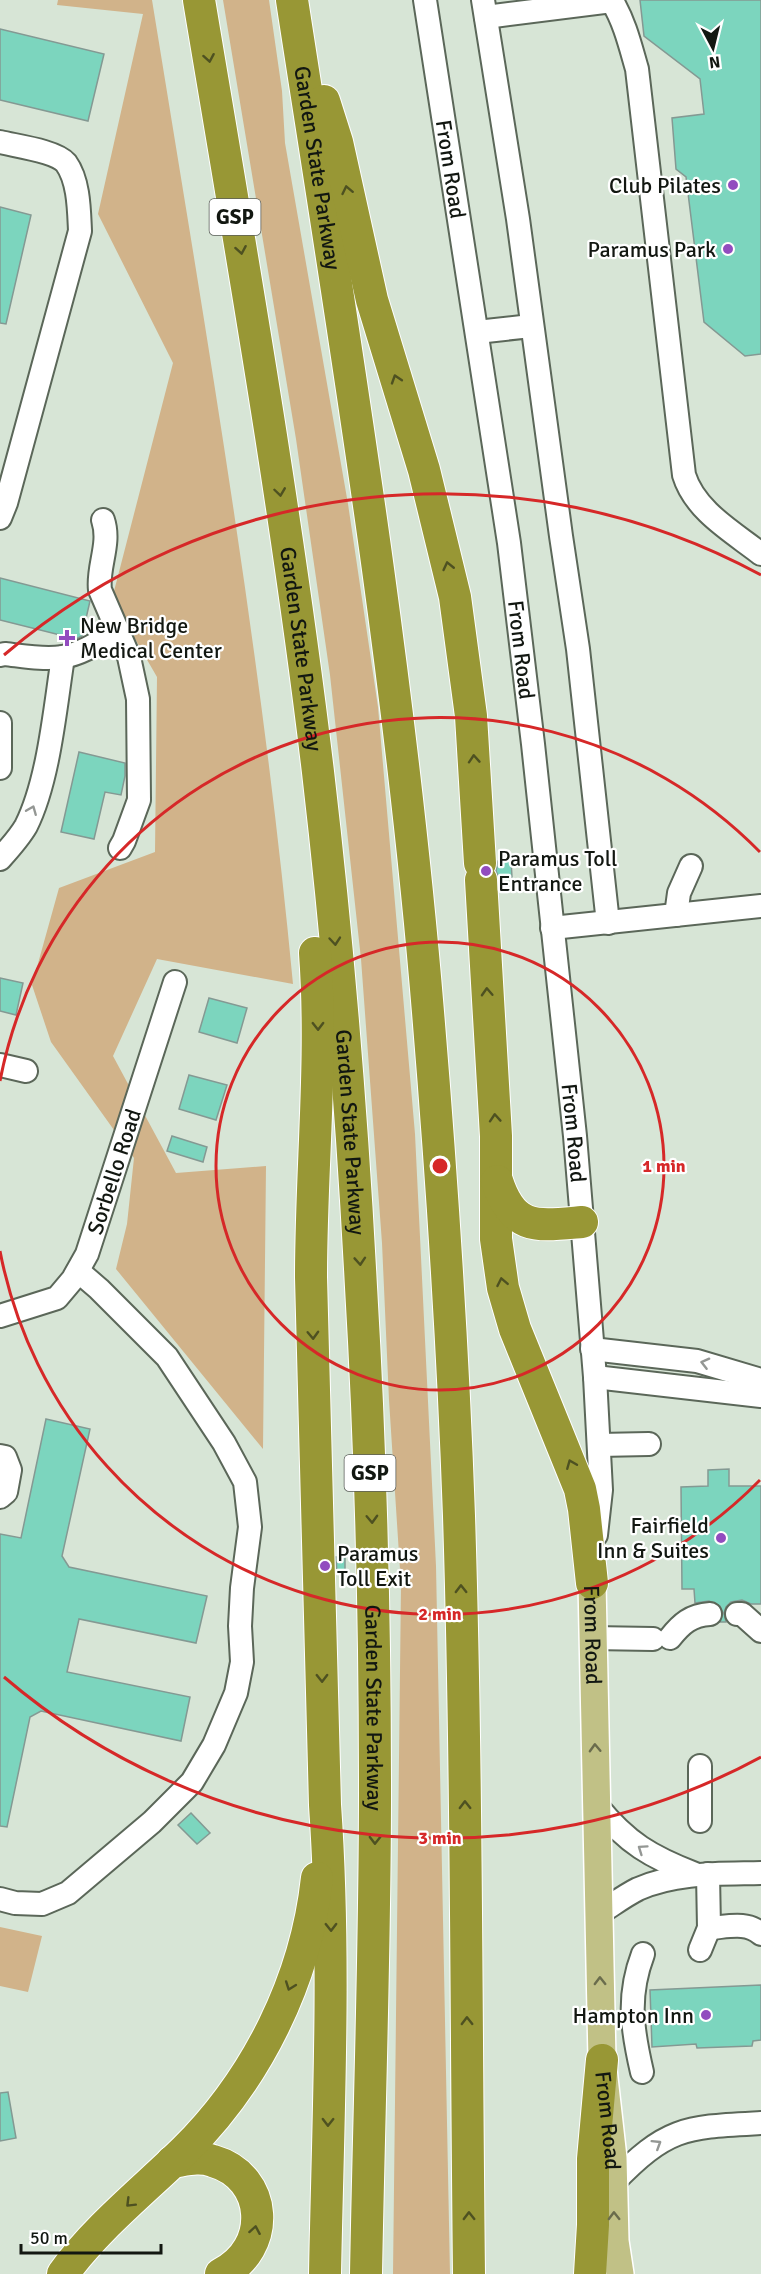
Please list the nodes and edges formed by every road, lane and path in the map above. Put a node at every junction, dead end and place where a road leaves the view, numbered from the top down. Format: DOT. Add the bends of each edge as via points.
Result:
graph roads {
  1 [pos="199,0"];
  2 [pos="293,0"];
  3 [pos="425,0"];
  4 [pos="484,8"];
  5 [pos="0,142"];
  6 [pos="531,326"];
  7 [pos="477,332"];
  8 [pos="3,509"];
  9 [pos="103,520"];
  10 [pos="761,554"];
  11 [pos="118,631"];
  12 [pos="0,655"];
  13 [pos="63,657"];
  14 [pos="305,674"];
  15 [pos="0,723"];
  16 [pos="0,768"];
  17 [pos="120,848"];
  18 [pos="0,859"];
  19 [pos="691,866"];
  20 [pos="761,906"];
  21 [pos="676,915"];
  22 [pos="609,923"];
  23 [pos="552,928"];
  24 [pos="175,982"];
  25 [pos="0,1065"];
  26 [pos="27,1071"];
  27 [pos="496,1177"];
  28 [pos="582,1222"];
  29 [pos="78,1271"];
  30 [pos="0,1316"];
  31 [pos="592,1349"];
  32 [pos="595,1377"];
  33 [pos="761,1380"];
  34 [pos="761,1396"];
  35 [pos="649,1444"];
  36 [pos="599,1445"];
  37 [pos="0,1456"];
  38 [pos="0,1497"];
  39 [pos="592,1583"];
  40 [pos="710,1614"];
  41 [pos="737,1614"];
  42 [pos="761,1631"];
  43 [pos="592,1638"];
  44 [pos="700,1766"];
  45 [pos="325,1805"];
  46 [pos="597,1806"];
  47 [pos="700,1821"];
  48 [pos="761,1873"];
  49 [pos="702,1874"];
  50 [pos="0,1899"];
  51 [pos="598,1914"];
  52 [pos="709,1928"];
  53 [pos="761,1934"];
  54 [pos="700,1950"];
  55 [pos="643,1954"];
  56 [pos="602,2060"];
  57 [pos="642,2072"];
  58 [pos="761,2123"];
  59 [pos="172,2162"];
  60 [pos="614,2183"];
  61 [pos="63,2274"];
  62 [pos="221,2274"];
  63 [pos="325,2274"];
  64 [pos="366,2274"];
  65 [pos="470,2274"];
  66 [pos="590,2274"];
  67 [pos="620,2274"];
  1 -- 14 [label="highway, Garden State Parkway / GSP, one-way" via="268,412"];
  27 -- 2 [label="highway, one-way" via="471,716 455,597 424,470 369,289 337,142"];
  65 -- 2 [label="highway, Garden State Parkway, one-way" via="459,1520 429,1020 383,601"];
  3 -- 7 [label="street, From Road"];
  4 -- 6 [label="street"];
  4 -- 10 [label="street" via="612,1 619,13 637,69 684,475 690,493 706,510"];
  5 -- 8 [label="street" via="51,154 65,162 79,206 80,231"];
  6 -- 7 [label="street"];
  6 -- 22 [label="street" via="578,649"];
  7 -- 23 [label="street, From Road" via="513,576"];
  9 -- 11 [label="street" via="106,530 100,590"];
  11 -- 13 [label="street"];
  11 -- 17 [label="street" via="129,657 138,699 139,800"];
  12 -- 13 [label="street"];
  18 -- 13 [label="street, one-way" via="26,826 35,803 50,745"];
  14 -- 45 [label="highway, one-way" via="310,891 318,1006 311,1267"];
  14 -- 64 [label="highway, Garden State Parkway / GSP, one-way" via="329,873 355,1181 371,1486 375,1792"];
  15 -- 16 [label="street"];
  19 -- 21 [label="street" via="679,893"];
  20 -- 21 [label="street"];
  21 -- 22 [label="street"];
  22 -- 23 [label="street"];
  23 -- 28 [label="street, From Road"];
  24 -- 29 [label="street, Sorbello Road" via="87,1254"];
  25 -- 26 [label="street"];
  27 -- 28 [label="highway" via="506,1204 520,1219 546,1225"];
  39 -- 27 [label="highway, one-way" via="580,1489 523,1350 503,1288 496,1239"];
  28 -- 31 [label="street, From Road"];
  29 -- 30 [label="street, Sorbello Road" via="57,1298"];
  29 -- 50 [label="street" via="167,1357 245,1482 250,1527 242,1588 242,1662 236,1693 214,1745 192,1782 152,1822 68,1893 42,1904"];
  31 -- 32 [label="street, From Road"];
  33 -- 31 [label="street, one-way" via="697,1361"];
  32 -- 34 [label="street"];
  32 -- 36 [label="street, From Road"];
  35 -- 36 [label="street"];
  36 -- 39 [label="street, From Road" via="601,1490"];
  37 -- 38 [label="street" via="5,1457 10,1470 6,1492"];
  39 -- 43 [label="main road, From Road"];
  40 -- 43 [label="street" via="697,1615 661,1639"];
  41 -- 42 [label="street"];
  46 -- 43 [label="main road, From Road, one-way"];
  44 -- 47 [label="street"];
  45 -- 59 [label="highway, one-way" via="310,1918 285,2000 243,2079"];
  45 -- 63 [label="highway, one-way" via="332,1941"];
  49 -- 46 [label="street, one-way" via="646,1852 622,1834"];
  46 -- 51 [label="main road, From Road"];
  48 -- 49 [label="street"];
  49 -- 51 [label="street" via="637,1890"];
  49 -- 52 [label="street"];
  56 -- 51 [label="main road, From Road, one-way"];
  52 -- 53 [label="street" via="745,1925"];
  52 -- 54 [label="street"];
  55 -- 57 [label="street" via="632,2004"];
  56 -- 60 [label="main road, From Road"];
  56 -- 66 [label="highway" via="593,2159"];
  60 -- 58 [label="street, one-way" via="645,2151 672,2135 705,2126"];
  59 -- 61 [label="highway, one-way"];
  62 -- 59 [label="highway, one-way" via="241,2261 249,2250 256,2225 255,2200 242,2178 223,2164 199,2158"];
  67 -- 60 [label="main road, From Road, one-way"];
}
